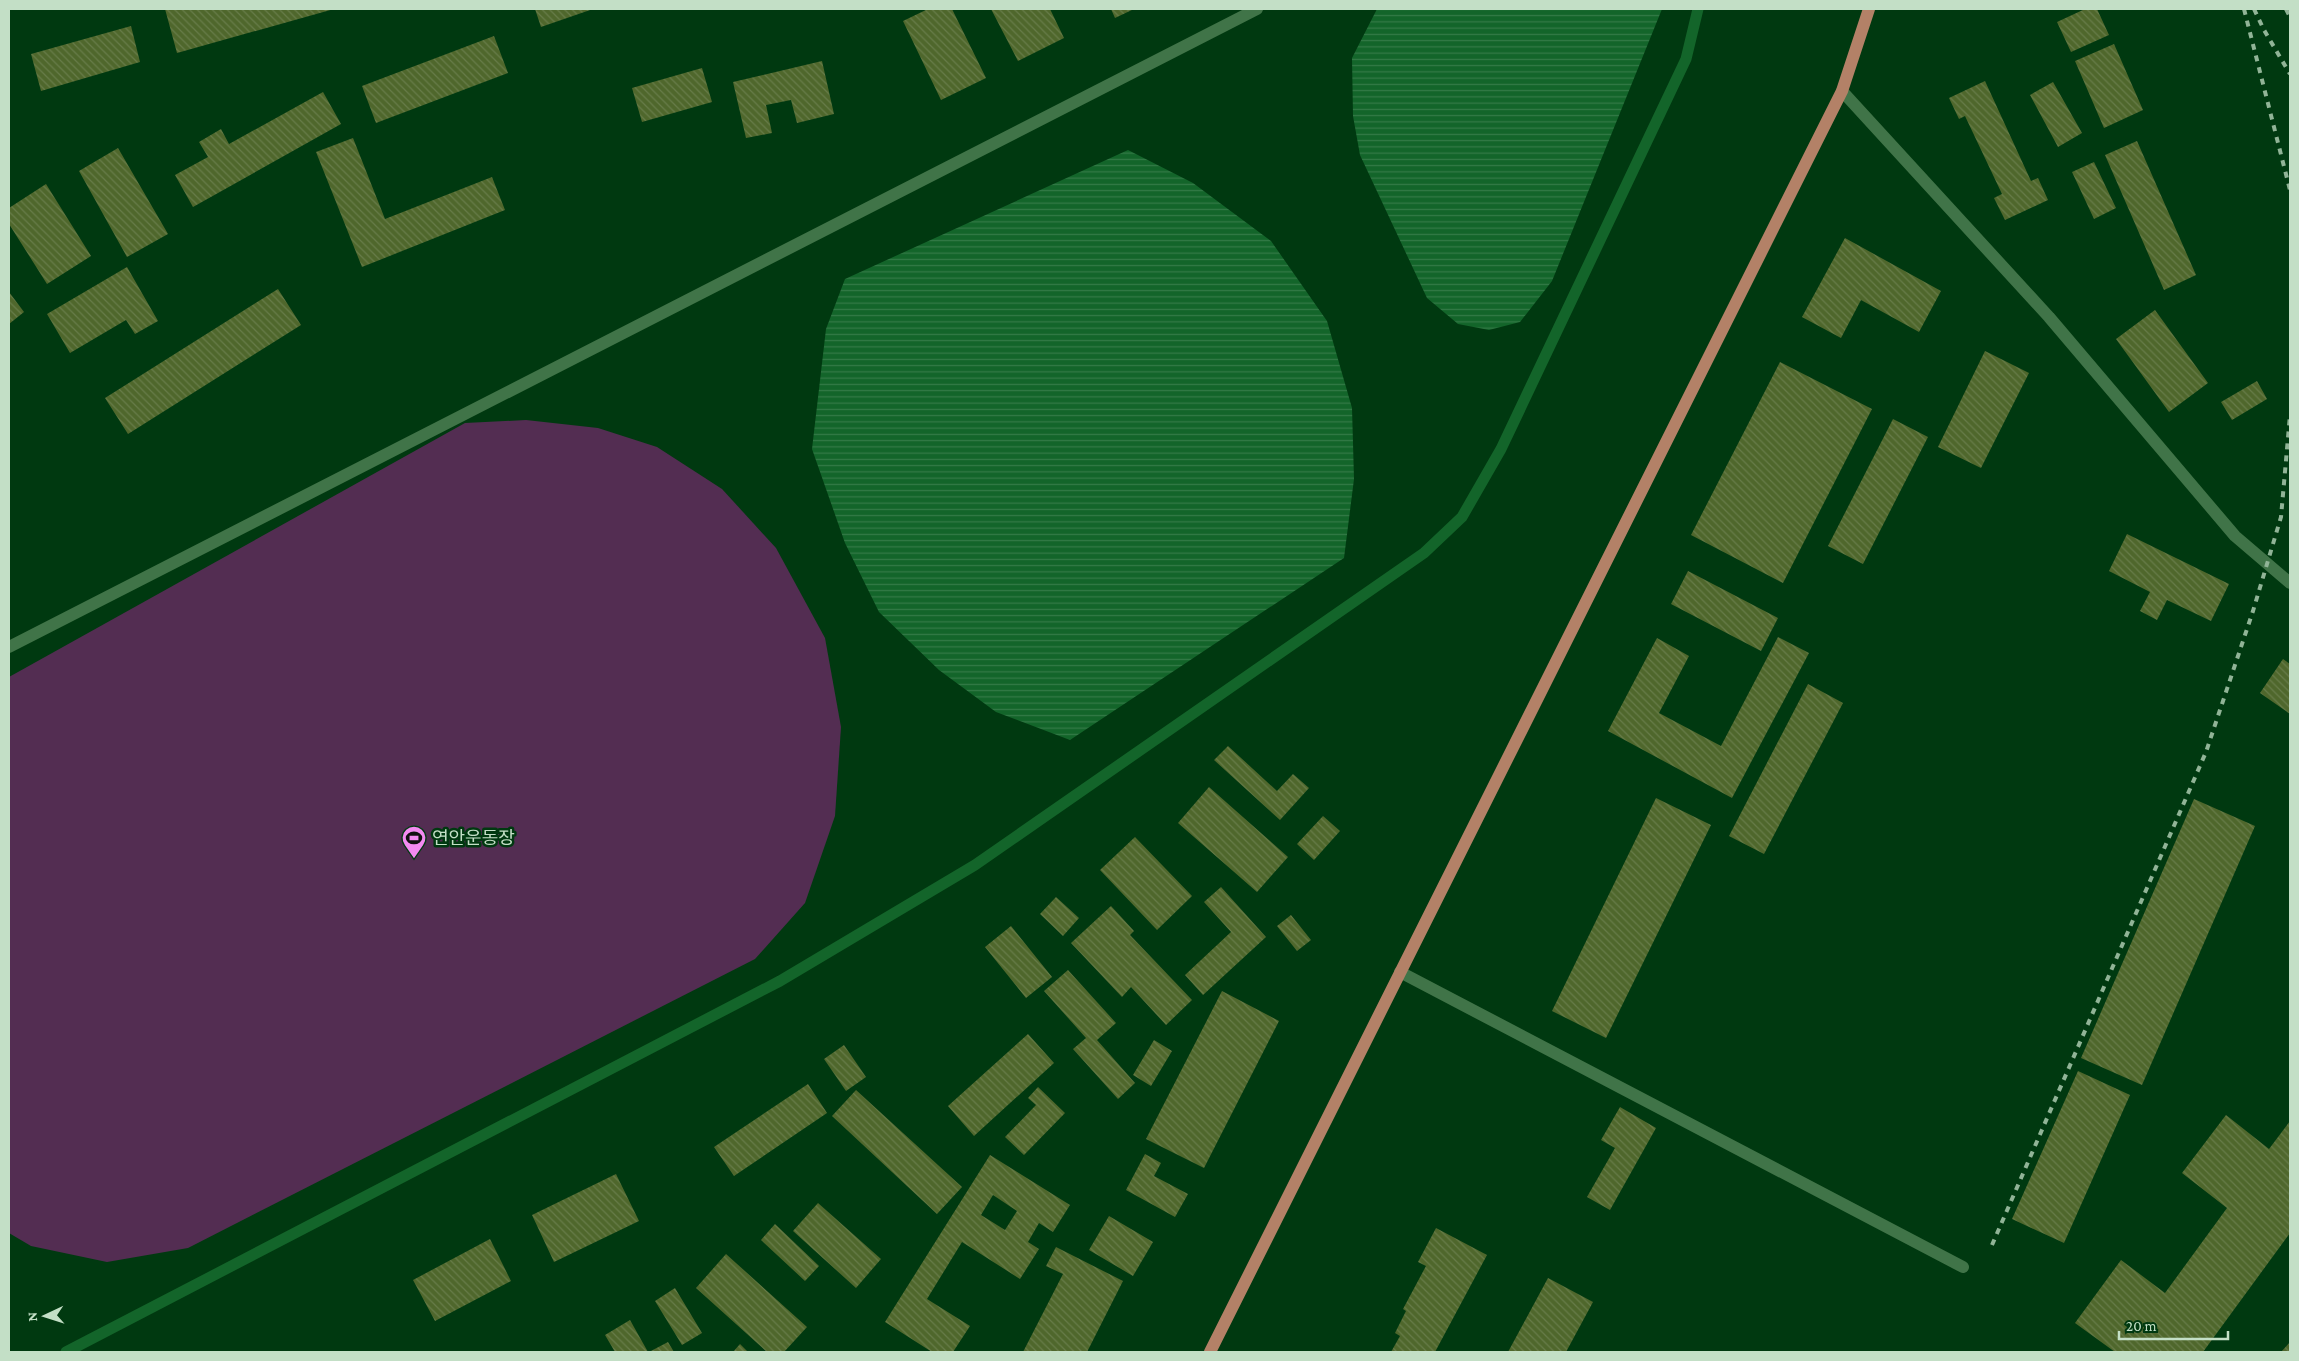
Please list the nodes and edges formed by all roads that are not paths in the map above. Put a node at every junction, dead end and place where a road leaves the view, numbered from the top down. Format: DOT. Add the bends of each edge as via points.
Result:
graph roads {
  1 [pos="1257,9"];
  2 [pos="1869,9"];
  3 [pos="1842,91"];
  4 [pos="2290,583"];
  5 [pos="9,647"];
  6 [pos="1400,972"];
  7 [pos="1963,1267"];
  8 [pos="1210,1352"];
  1 -- 5 [label="street"];
  2 -- 3 [label="main road"];
  3 -- 4 [label="street" via="2048,318 2236,536"];
  3 -- 6 [label="main road"];
  6 -- 7 [label="street"];
  6 -- 8 [label="main road"];
}
